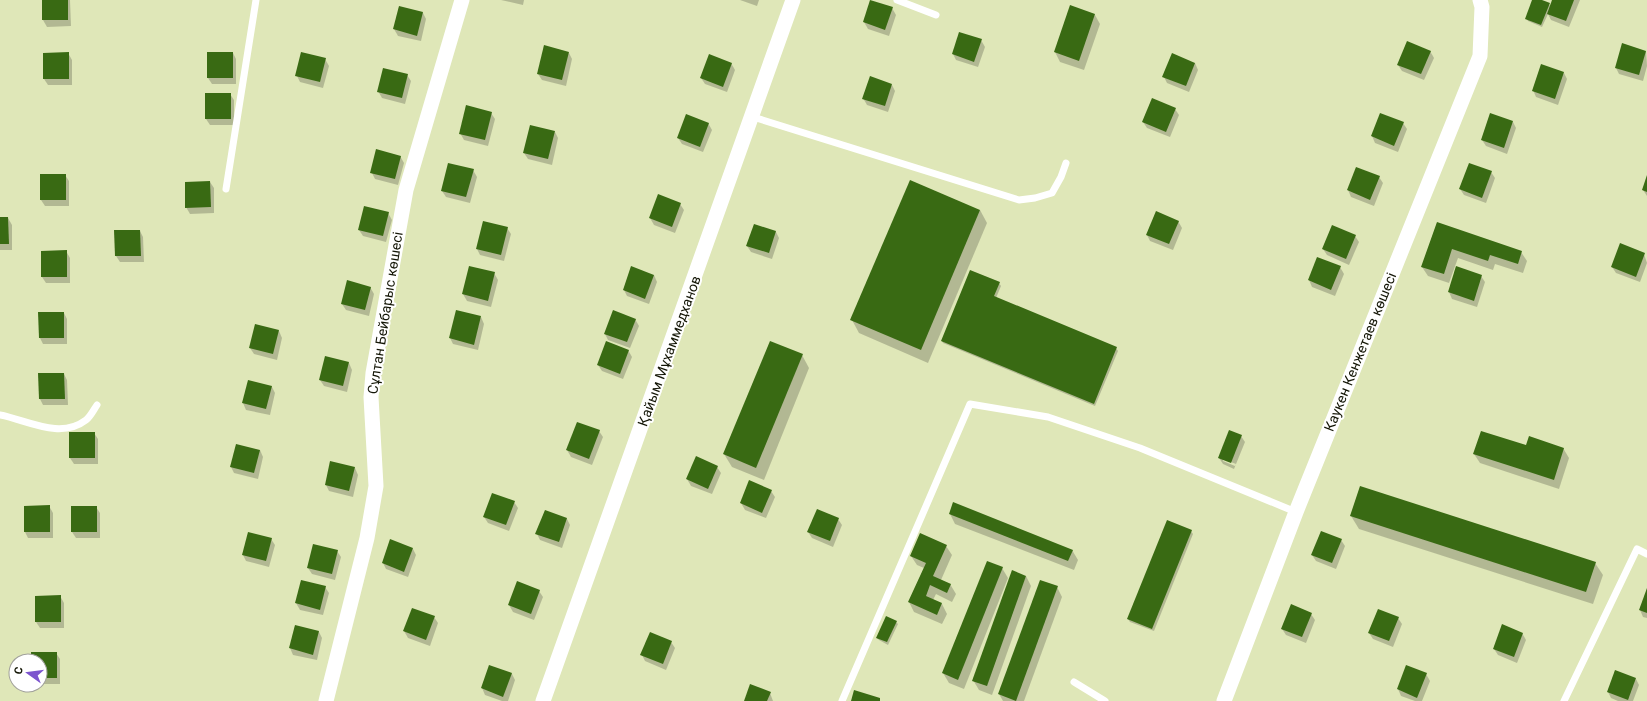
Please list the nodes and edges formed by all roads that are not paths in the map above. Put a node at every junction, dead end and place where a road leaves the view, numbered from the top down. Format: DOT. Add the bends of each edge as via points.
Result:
graph roads {
  1 [pos="256,0"];
  2 [pos="462,0"];
  3 [pos="793,0"];
  4 [pos="897,0"];
  5 [pos="1480,0"];
  6 [pos="936,15"];
  7 [pos="753,117"];
  8 [pos="1066,163"];
  9 [pos="226,189"];
  10 [pos="97,405"];
  11 [pos="0,415"];
  12 [pos="1296,512"];
  13 [pos="1647,554"];
  14 [pos="1074,682"];
  15 [pos="326,701"];
  16 [pos="543,701"];
  17 [pos="842,701"];
  18 [pos="1104,701"];
  19 [pos="1224,701"];
  20 [pos="1564,701"];
  1 -- 9 [label="lane"];
  2 -- 15 [label="street, Сұлтан Бейбарыс көшесі" via="406,190 373,373 371,397 376,486 367,538"];
  3 -- 7 [label="street, Қайым Мұхаммедханов"];
  4 -- 6 [label="lane"];
  5 -- 12 [label="street, Каукен Кенжетаев көшесі" via="1480,56"];
  7 -- 8 [label="lane" via="1019,200 1052,193 1062,177"];
  7 -- 16 [label="street, Қайым Мұхаммедханов"];
  10 -- 11 [label="lane" via="88,419 80,424 52,429"];
  12 -- 17 [label="lane" via="1140,448 1048,416 970,404"];
  12 -- 19 [label="street, Каукен Кенжетаев көшесі"];
  13 -- 20 [label="lane" via="1637,549"];
  14 -- 18 [label="lane"];
}
